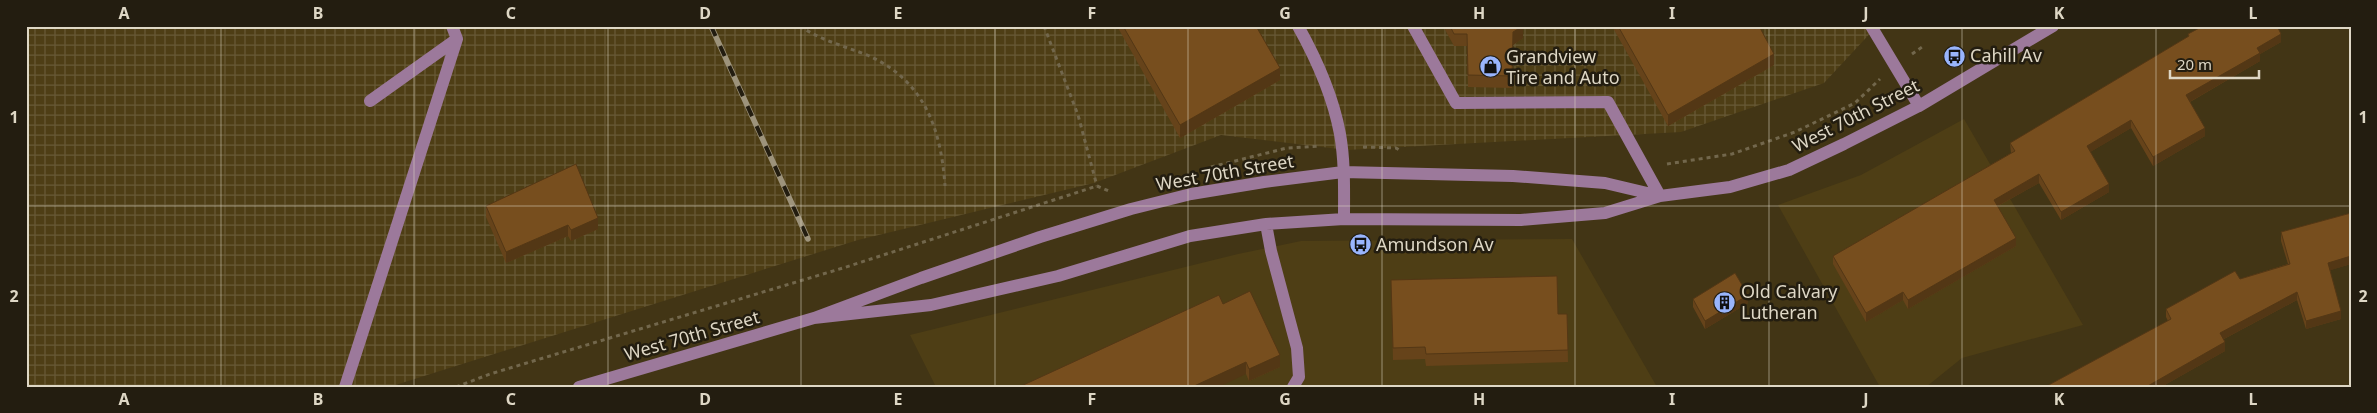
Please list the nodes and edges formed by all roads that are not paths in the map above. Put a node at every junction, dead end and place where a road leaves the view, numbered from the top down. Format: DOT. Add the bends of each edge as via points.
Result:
graph roads {
  1 [pos="452,26"];
  2 [pos="1298,26"];
  3 [pos="1413,26"];
  4 [pos="1872,26"];
  5 [pos="2053,26"];
  6 [pos="457,39"];
  7 [pos="370,101"];
  8 [pos="1919,106"];
  9 [pos="1343,172"];
  10 [pos="1660,196"];
  11 [pos="1344,219"];
  12 [pos="1266,224"];
  13 [pos="814,318"];
  14 [pos="345,387"];
  15 [pos="579,387"];
  16 [pos="1293,387"];
  1 -- 6 [label="street"];
  2 -- 9 [label="street" via="1328,90 1340,134"];
  3 -- 10 [label="street" via="1456,103 1608,102"];
  4 -- 8 [label="street"];
  5 -- 8 [label="street, West 70th Street"];
  6 -- 7 [label="street"];
  6 -- 14 [label="street"];
  8 -- 10 [label="street, West 70th Street" via="1789,170 1730,187"];
  9 -- 10 [label="street, West 70th Street" via="1522,177 1605,183"];
  9 -- 11 [label="street"];
  9 -- 13 [label="street, West 70th Street" via="1191,194 1131,209 921,278"];
  10 -- 11 [label="street, West 70th Street" via="1604,213 1522,220"];
  11 -- 12 [label="street, West 70th Street"];
  12 -- 13 [label="street, West 70th Street" via="1190,236 1058,276 931,305"];
  12 -- 16 [label="street" via="1298,348 1299,377"];
  13 -- 15 [label="street, West 70th Street"];
}
